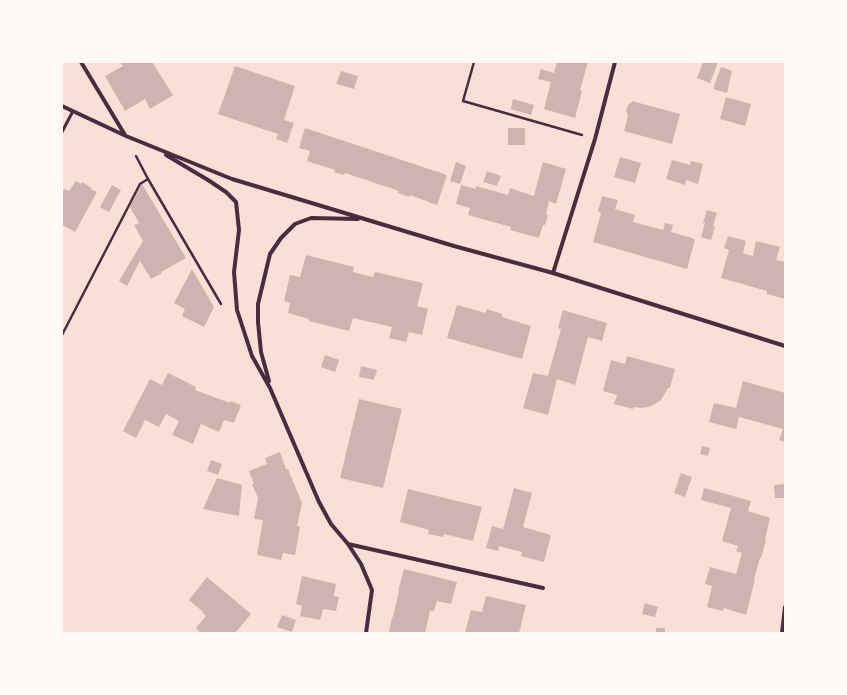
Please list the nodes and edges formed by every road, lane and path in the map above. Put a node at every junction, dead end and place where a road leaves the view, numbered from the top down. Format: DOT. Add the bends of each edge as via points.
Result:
graph roads {
  1 [pos="81,62"];
  2 [pos="474,62"];
  3 [pos="615,62"];
  4 [pos="62,106"];
  5 [pos="73,111"];
  6 [pos="62,132"];
  7 [pos="126,136"];
  8 [pos="595,139"];
  9 [pos="154,148"];
  10 [pos="148,179"];
  11 [pos="364,219"];
  12 [pos="553,273"];
  13 [pos="224,308"];
  14 [pos="62,335"];
  15 [pos="785,346"];
  16 [pos="270,388"];
  17 [pos="348,544"];
  18 [pos="543,588"];
  19 [pos="785,607"];
  20 [pos="366,633"];
  21 [pos="782,633"];
  1 -- 7 [label="street"];
  2 -- 8 [label="path" via="463,101"];
  3 -- 8 [label="street"];
  4 -- 5 [label="street"];
  5 -- 6 [label="lane"];
  5 -- 7 [label="street"];
  7 -- 9 [label="street"];
  7 -- 10 [label="path"];
  8 -- 12 [label="street"];
  9 -- 11 [label="street" via="232,179"];
  9 -- 16 [label="street" via="208,180 236,202 239,230 234,272 237,310 252,356"];
  10 -- 13 [label="path"];
  10 -- 14 [label="path" via="140,184"];
  11 -- 12 [label="street"];
  11 -- 16 [label="street" via="311,218 296,224 281,238 270,254 258,304 258,322 261,352"];
  12 -- 15 [label="street"];
  16 -- 17 [label="street" via="319,502 331,524"];
  17 -- 18 [label="street"];
  17 -- 20 [label="street" via="361,564 372,590"];
  19 -- 21 [label="street"];
}
